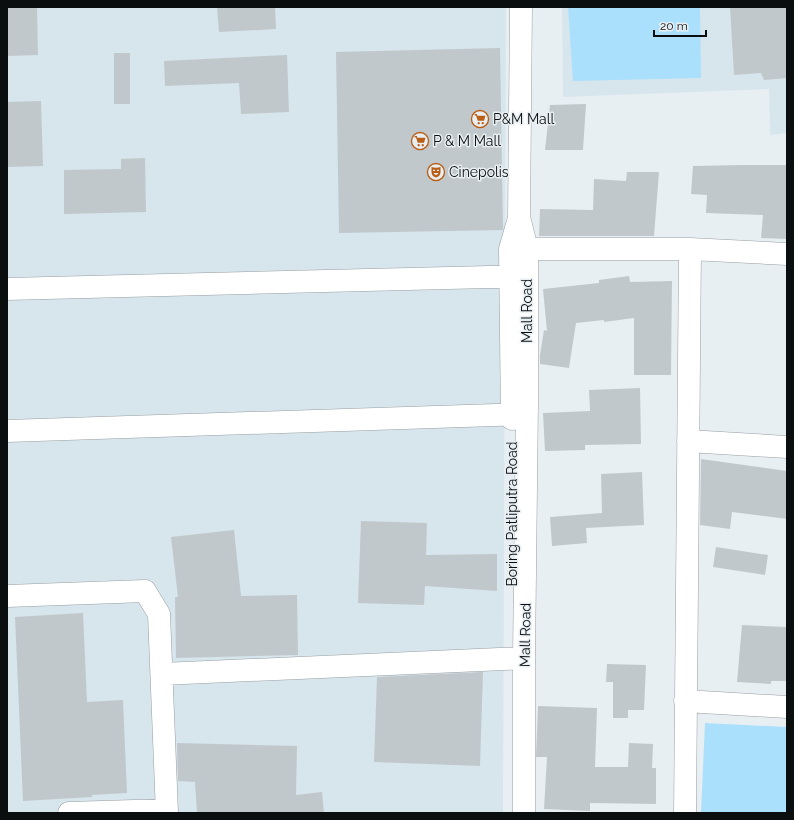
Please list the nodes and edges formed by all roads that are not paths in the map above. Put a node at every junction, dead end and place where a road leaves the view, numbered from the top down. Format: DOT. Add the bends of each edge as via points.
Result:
graph roads {
  1 [pos="521,7"];
  2 [pos="519,249"];
  3 [pos="690,249"];
  4 [pos="787,254"];
  5 [pos="519,276"];
  6 [pos="7,289"];
  7 [pos="520,414"];
  8 [pos="7,431"];
  9 [pos="688,441"];
  10 [pos="787,447"];
  11 [pos="7,596"];
  12 [pos="518,658"];
  13 [pos="162,674"];
  14 [pos="685,701"];
  15 [pos="787,707"];
  16 [pos="516,808"];
  17 [pos="167,811"];
  18 [pos="69,813"];
  19 [pos="685,813"];
  1 -- 2 [label="street, Mall Road"];
  2 -- 3 [label="street"];
  2 -- 5 [label="street, Mall Road"];
  3 -- 4 [label="street"];
  3 -- 9 [label="street"];
  5 -- 6 [label="street"];
  5 -- 7 [label="street, Mall Road"];
  7 -- 8 [label="street"];
  7 -- 12 [label="street, Mall Road"];
  9 -- 10 [label="street"];
  9 -- 14 [label="street"];
  11 -- 13 [label="street" via="145,592 159,614"];
  12 -- 13 [label="street"];
  12 -- 16 [label="street, Mall Road"];
  13 -- 17 [label="street"];
  14 -- 15 [label="street"];
  14 -- 19 [label="street"];
  17 -- 18 [label="street"];
}
